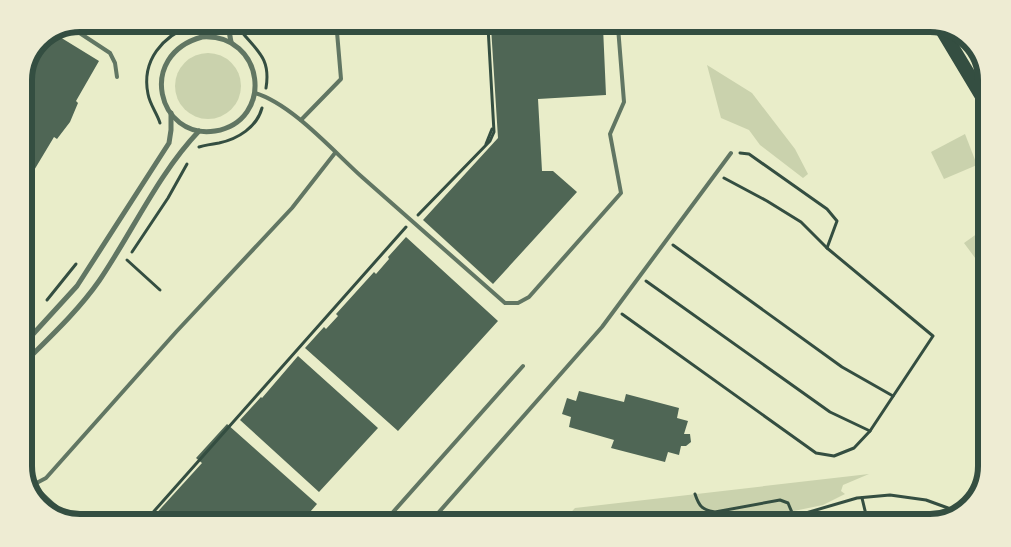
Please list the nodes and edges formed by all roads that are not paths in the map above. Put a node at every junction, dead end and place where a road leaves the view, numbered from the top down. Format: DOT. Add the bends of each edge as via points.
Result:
graph roads {
  1 [pos="78,32"];
  2 [pos="205,32"];
  3 [pos="230,32"];
  4 [pos="337,32"];
  5 [pos="618,32"];
  6 [pos="945,35"];
  7 [pos="202,37"];
  8 [pos="232,42"];
  9 [pos="117,77"];
  10 [pos="978,90"];
  11 [pos="255,93"];
  12 [pos="171,113"];
  13 [pos="301,120"];
  14 [pos="199,131"];
  15 [pos="335,153"];
  16 [pos="731,153"];
  17 [pos="33,334"];
  18 [pos="33,354"];
  19 [pos="523,366"];
  20 [pos="36,484"];
  21 [pos="43,496"];
  22 [pos="57,509"];
  23 [pos="391,514"];
  24 [pos="437,514"];
  1 -- 9 [label="lane" via="110,53 116,63"];
  2 -- 7 [label="street"];
  3 -- 8 [label="street"];
  4 -- 13 [label="lane" via="341,79"];
  5 -- 15 [label="lane" via="624,102 610,134 621,193 529,296 518,303 505,303"];
  6 -- 10 [label="highway"];
  7 -- 8 [label="street"];
  7 -- 12 [label="street" via="179,47 164,66 161,90"];
  8 -- 11 [label="street" via="252,64 256,78"];
  11 -- 13 [label="lane" via="284,107"];
  11 -- 14 [label="street" via="241,119 214,131"];
  12 -- 14 [label="street"];
  12 -- 17 [label="street" via="169,143 77,286"];
  13 -- 15 [label="lane"];
  14 -- 18 [label="street" via="180,150 98,281 66,321"];
  15 -- 20 [label="lane" via="292,208 46,478"];
  16 -- 24 [label="lane" via="596,334"];
  19 -- 23 [label="lane"];
  21 -- 22 [label="lane"];
}
